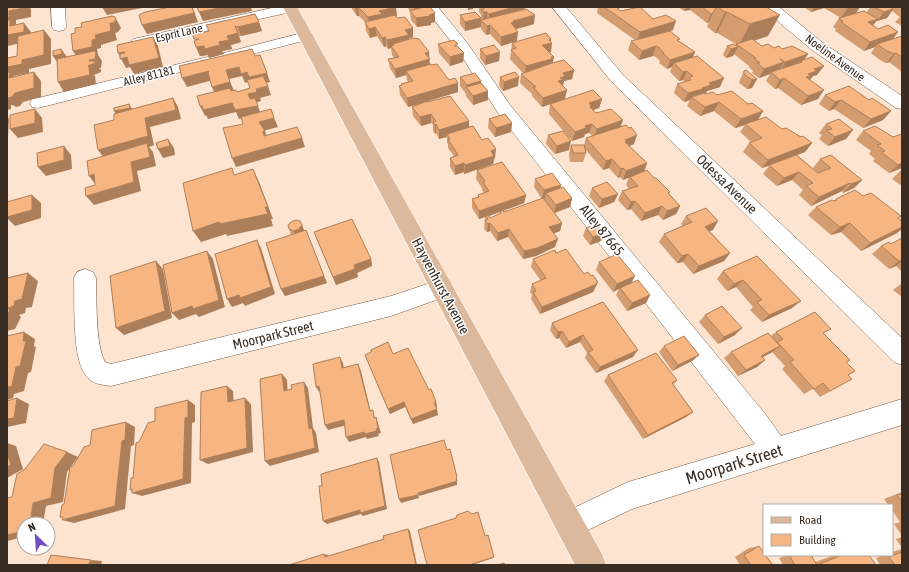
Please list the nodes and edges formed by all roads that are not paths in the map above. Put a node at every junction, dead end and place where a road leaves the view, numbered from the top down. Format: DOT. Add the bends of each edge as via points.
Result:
graph roads {
  1 [pos="58,7"];
  2 [pos="431,7"];
  3 [pos="559,7"];
  4 [pos="771,7"];
  5 [pos="291,8"];
  6 [pos="58,27"];
  7 [pos="306,36"];
  8 [pos="138,42"];
  9 [pos="38,103"];
  10 [pos="902,104"];
  11 [pos="85,278"];
  12 [pos="442,288"];
  13 [pos="902,354"];
  14 [pos="902,412"];
  15 [pos="776,451"];
  16 [pos="569,525"];
  17 [pos="591,565"];
  1 -- 6 [label="street"];
  2 -- 15 [label="street, Alley 87665" via="463,47 504,109"];
  3 -- 13 [label="street, Odessa Avenue" via="617,78"];
  4 -- 10 [label="street, Noeline Avenue" via="825,52"];
  5 -- 7 [label="main road, Hayvenhurst Avenue"];
  5 -- 8 [label="street, Esprit Lane"];
  7 -- 9 [label="street, Alley 81181"];
  7 -- 12 [label="main road, Hayvenhurst Avenue"];
  11 -- 12 [label="street, Moorpark Street" via="91,360 95,370 111,375 391,306"];
  12 -- 16 [label="main road, Hayvenhurst Avenue"];
  14 -- 15 [label="street, Moorpark Street"];
  15 -- 16 [label="street, Moorpark Street" via="628,496"];
  16 -- 17 [label="main road, Hayvenhurst Avenue"];
}
